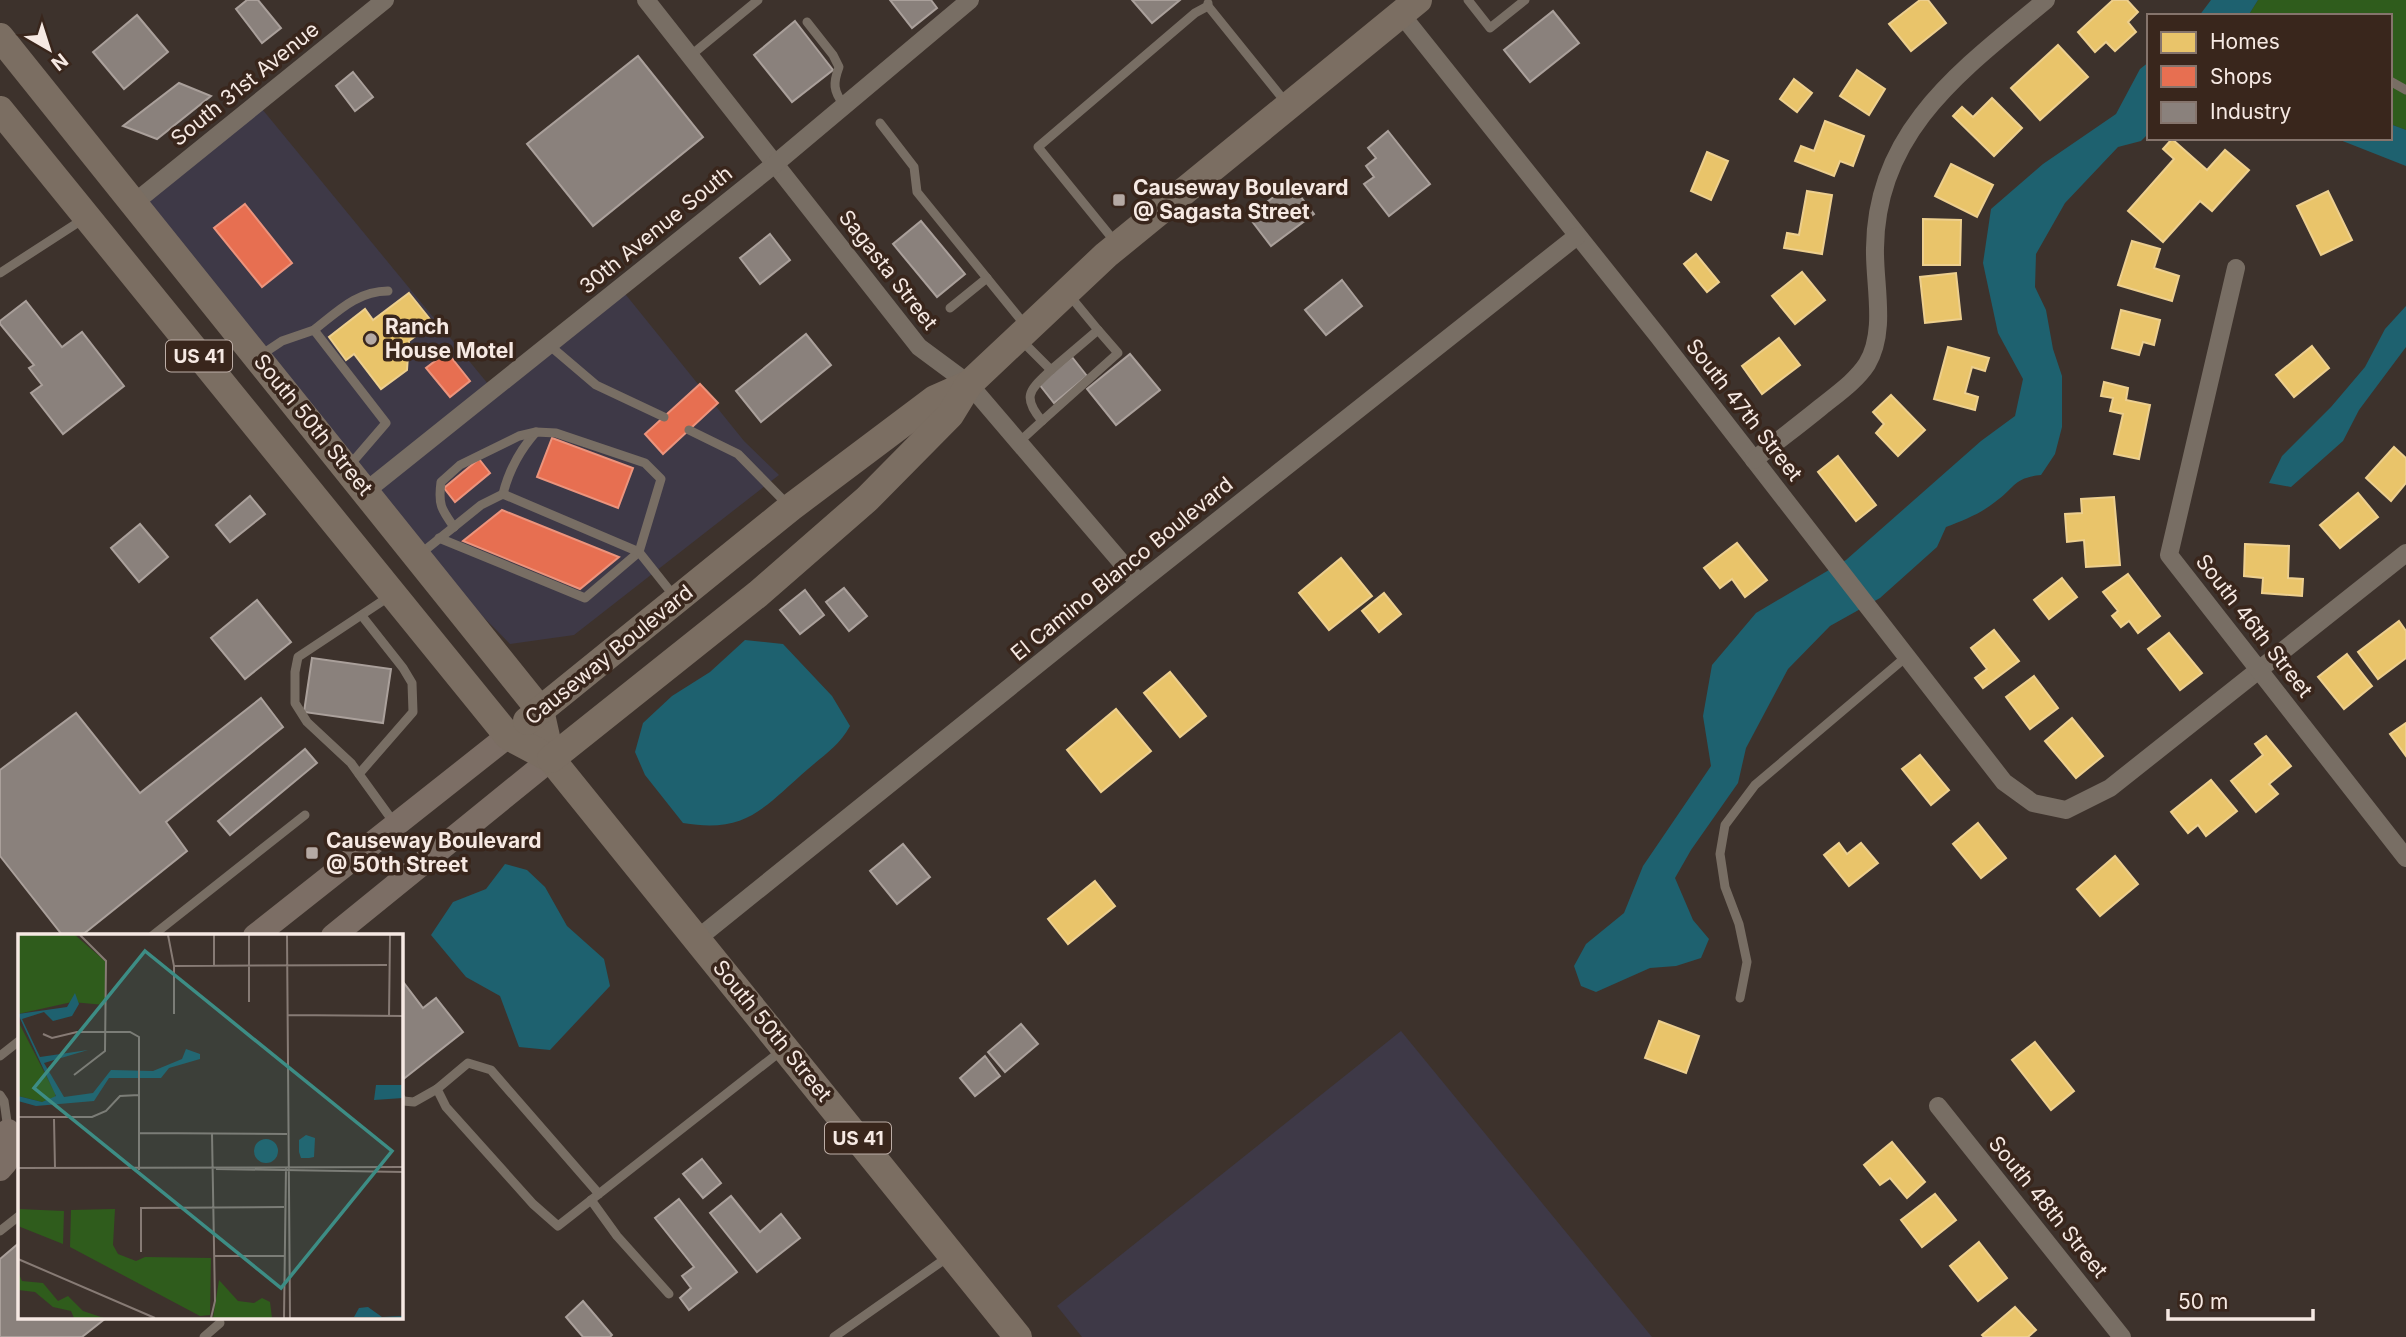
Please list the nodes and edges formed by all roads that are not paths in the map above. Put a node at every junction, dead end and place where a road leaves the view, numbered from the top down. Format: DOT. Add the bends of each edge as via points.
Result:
graph roads {
  1 [pos="385,0"];
  2 [pos="646,0"];
  3 [pos="758,0"];
  4 [pos="970,0"];
  5 [pos="1468,0"];
  6 [pos="1525,0"];
  7 [pos="2046,0"];
  8 [pos="1208,3"];
  9 [pos="1409,7"];
  10 [pos="807,22"];
  11 [pos="0,37"];
  12 [pos="690,56"];
  13 [pos="844,105"];
  14 [pos="1289,106"];
  15 [pos="0,110"];
  16 [pos="880,123"];
  17 [pos="776,163"];
  18 [pos="134,204"];
  19 [pos="86,217"];
  20 [pos="1577,236"];
  21 [pos="1118,246"];
  22 [pos="2236,268"];
  23 [pos="0,273"];
  24 [pos="988,278"];
  25 [pos="388,291"];
  26 [pos="1067,292"];
  27 [pos="950,308"];
  28 [pos="314,330"];
  29 [pos="1098,330"];
  30 [pos="1023,333"];
  31 [pos="549,345"];
  32 [pos="258,357"];
  33 [pos="1051,370"];
  34 [pos="969,384"];
  35 [pos="664,417"];
  36 [pos="1042,421"];
  37 [pos="689,430"];
  38 [pos="536,432"];
  39 [pos="1019,442"];
  40 [pos="1754,460"];
  41 [pos="347,468"];
  42 [pos="366,491"];
  43 [pos="503,494"];
  44 [pos="790,508"];
  45 [pos="454,527"];
  46 [pos="439,538"];
  47 [pos="639,552"];
  48 [pos="2406,553"];
  49 [pos="418,556"];
  50 [pos="1139,583"];
  51 [pos="391,595"];
  52 [pos="677,600"];
  53 [pos="362,615"];
  54 [pos="1906,657"];
  55 [pos="2259,668"];
  56 [pos="540,710"];
  57 [pos="508,736"];
  58 [pos="551,759"];
  59 [pos="359,774"];
  60 [pos="306,815"];
  61 [pos="396,825"];
  62 [pos="2406,858"];
  63 [pos="155,934"];
  64 [pos="258,934"];
  65 [pos="335,934"];
  66 [pos="697,939"];
  67 [pos="1740,998"];
  68 [pos="18,1042"];
  69 [pos="785,1048"];
  70 [pos="0,1056"];
  71 [pos="437,1089"];
  72 [pos="0,1095"];
  73 [pos="402,1101"];
  74 [pos="1938,1106"];
  75 [pos="9,1130"];
  76 [pos="0,1169"];
  77 [pos="18,1175"];
  78 [pos="0,1188"];
  79 [pos="595,1197"];
  80 [pos="18,1217"];
  81 [pos="0,1231"];
  82 [pos="952,1254"];
  83 [pos="669,1294"];
  84 [pos="220,1324"];
  85 [pos="204,1337"];
  86 [pos="834,1337"];
  87 [pos="1018,1337"];
  88 [pos="2122,1337"];
  1 -- 18 [label="street, South 31st Avenue"];
  2 -- 12 [label="street, Sagasta Street"];
  3 -- 12 [label="lane"];
  4 -- 13 [label="street, 30th Avenue South"];
  5 -- 6 [label="lane" via="1490,28"];
  7 -- 40 [label="street" via="1959,73 1930,103 1906,138 1877,210 1877,339 1867,363 1848,385"];
  8 -- 14 [label="lane"];
  8 -- 21 [label="lane" via="1038,147"];
  9 -- 14 [label="main road, Causeway Boulevard"];
  9 -- 20 [label="street, South 47th Street"];
  10 -- 13 [label="lane" via="839,67 833,86"];
  11 -- 18 [label="main road, South 50th Street / US 41"];
  12 -- 17 [label="street, Sagasta Street"];
  13 -- 17 [label="street, 30th Avenue South"];
  14 -- 21 [label="main road, Causeway Boulevard"];
  15 -- 19 [label="main road, South 50th Street / US 41"];
  16 -- 24 [label="lane" via="914,167 917,192"];
  17 -- 31 [label="street, 30th Avenue South"];
  17 -- 34 [label="street, Sagasta Street" via="919,347"];
  18 -- 32 [label="main road, South 50th Street / US 41"];
  19 -- 23 [label="lane"];
  19 -- 51 [label="main road, South 50th Street / US 41"];
  20 -- 40 [label="street, South 47th Street"];
  20 -- 50 [label="street, El Camino Blanco Boulevard"];
  21 -- 26 [label="main road, Causeway Boulevard"];
  22 -- 55 [label="street, South 46th Street" via="2169,555"];
  24 -- 27 [label="lane"];
  24 -- 30 [label="lane"];
  25 -- 28 [label="lane" via="355,298"];
  26 -- 29 [label="lane"];
  26 -- 30 [label="main road, Causeway Boulevard"];
  28 -- 32 [label="lane" via="282,341"];
  28 -- 41 [label="lane" via="386,423"];
  29 -- 33 [label="lane"];
  29 -- 36 [label="lane" via="1118,353"];
  30 -- 33 [label="lane"];
  30 -- 34 [label="main road, Causeway Boulevard"];
  31 -- 35 [label="lane" via="596,385"];
  31 -- 42 [label="street, 30th Avenue South"];
  32 -- 41 [label="main road, South 50th Street / US 41"];
  33 -- 36 [label="lane" via="1029,394 1031,407"];
  34 -- 39 [label="street, Sagasta Street"];
  34 -- 44 [label="main road, Causeway Boulevard" via="935,398"];
  34 -- 58 [label="main road, Causeway Boulevard" via="950,415 867,499 758,594"];
  36 -- 39 [label="lane"];
  37 -- 44 [label="lane" via="738,454"];
  38 -- 43 [label="lane" via="520,450"];
  38 -- 45 [label="lane" via="460,466 441,482 441,509"];
  38 -- 47 [label="lane" via="555,433 645,463 661,479"];
  39 -- 50 [label="street, Sagasta Street"];
  40 -- 54 [label="street, South 47th Street"];
  41 -- 42 [label="main road, South 50th Street / US 41"];
  42 -- 49 [label="main road, South 50th Street / US 41"];
  43 -- 45 [label="lane"];
  43 -- 47 [label="lane"];
  44 -- 52 [label="main road, Causeway Boulevard"];
  45 -- 46 [label="lane"];
  46 -- 47 [label="lane" via="584,597"];
  46 -- 49 [label="lane"];
  47 -- 52 [label="lane"];
  48 -- 55 [label="street"];
  49 -- 56 [label="main road, South 50th Street / US 41"];
  50 -- 66 [label="street, El Camino Blanco Boulevard"];
  51 -- 53 [label="lane"];
  51 -- 57 [label="main road, South 50th Street / US 41"];
  52 -- 56 [label="main road, Causeway Boulevard"];
  53 -- 59 [label="lane" via="412,683 413,712"];
  53 -- 59 [label="lane" via="298,657 295,672 295,703 307,722"];
  54 -- 55 [label="street, South 47th Street" via="2004,782 2033,803 2066,810 2110,788"];
  54 -- 67 [label="lane" via="1755,785 1725,825 1720,854 1725,887 1747,962"];
  55 -- 62 [label="street, South 46th Street"];
  56 -- 57 [label="main road, Causeway Boulevard"];
  56 -- 58 [label="main road, South 50th Street / US 41"];
  57 -- 58 [label="main road, South 50th Street / US 41"];
  57 -- 61 [label="main road, Causeway Boulevard"];
  58 -- 65 [label="main road, Causeway Boulevard"];
  58 -- 66 [label="main road, South 50th Street / US 41"];
  59 -- 61 [label="lane"];
  60 -- 63 [label="lane"];
  61 -- 64 [label="main road, Causeway Boulevard"];
  66 -- 69 [label="main road, South 50th Street / US 41"];
  68 -- 70 [label="lane"];
  69 -- 79 [label="lane"];
  69 -- 82 [label="main road, South 50th Street / US 41"];
  71 -- 73 [label="lane" via="414,1101"];
  71 -- 79 [label="lane" via="468,1063 491,1070"];
  71 -- 79 [label="lane" via="446,1107 558,1226"];
  72 -- 75 [label="lane"];
  74 -- 88 [label="street, South 48th Street"];
  75 -- 76 [label="main road" via="13,1152"];
  77 -- 78 [label="main road"];
  79 -- 83 [label="lane" via="617,1236"];
  80 -- 81 [label="lane"];
  82 -- 86 [label="lane"];
  82 -- 87 [label="main road, South 50th Street / US 41"];
  84 -- 85 [label="lane"];
}
